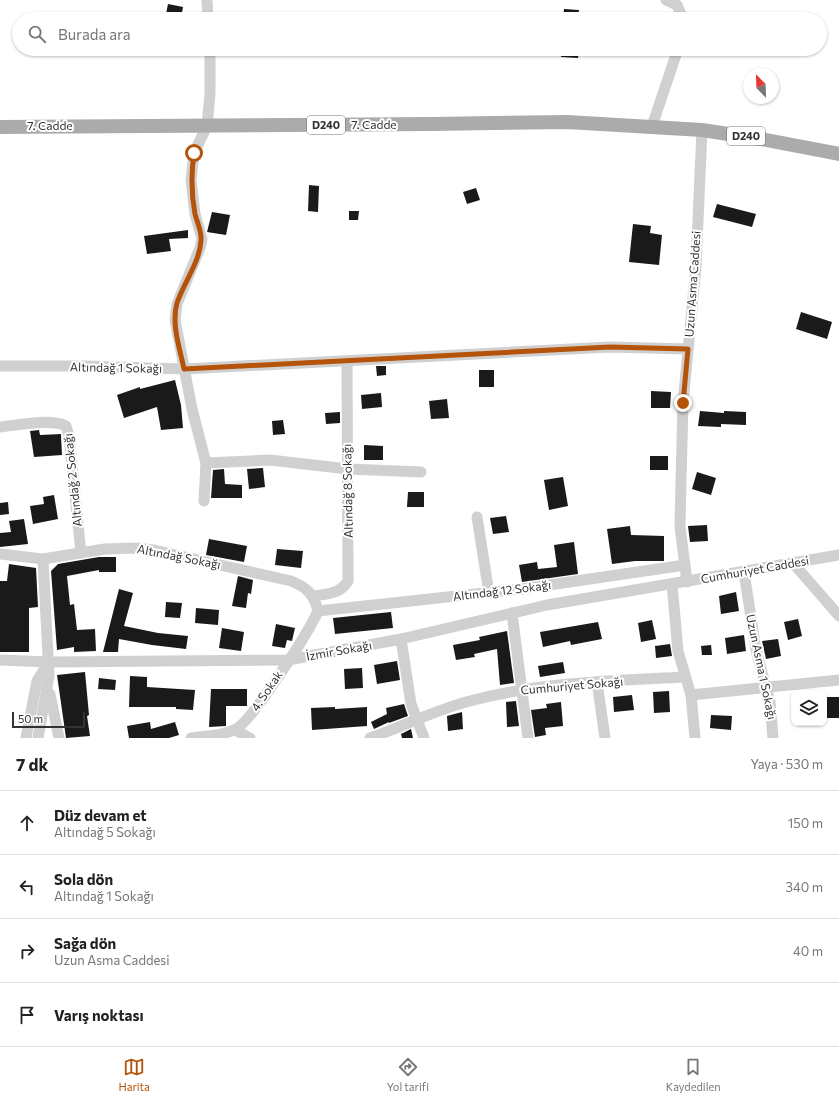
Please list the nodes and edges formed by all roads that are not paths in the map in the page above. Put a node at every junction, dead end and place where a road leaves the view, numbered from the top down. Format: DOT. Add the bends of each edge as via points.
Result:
graph roads {
  1 [pos="206,0"];
  2 [pos="666,0"];
  3 [pos="207,12"];
  4 [pos="680,12"];
  5 [pos="210,56"];
  6 [pos="676,56"];
  7 [pos="207,126"];
  8 [pos="652,126"];
  9 [pos="0,127"];
  10 [pos="702,130"];
  11 [pos="839,154"];
  12 [pos="688,349"];
  13 [pos="347,361"];
  14 [pos="0,366"];
  15 [pos="184,369"];
  16 [pos="0,427"];
  17 [pos="206,463"];
  18 [pos="348,469"];
  19 [pos="421,472"];
  20 [pos="204,501"];
  21 [pos="477,517"];
  22 [pos="80,553"];
  23 [pos="0,554"];
  24 [pos="839,555"];
  25 [pos="43,560"];
  26 [pos="793,563"];
  27 [pos="685,565"];
  28 [pos="744,572"];
  29 [pos="687,582"];
  30 [pos="672,584"];
  31 [pos="489,593"];
  32 [pos="313,596"];
  33 [pos="318,611"];
  34 [pos="512,612"];
  35 [pos="839,616"];
  36 [pos="401,639"];
  37 [pos="0,660"];
  38 [pos="288,660"];
  39 [pos="49,662"];
  40 [pos="685,678"];
  41 [pos="839,680"];
  42 [pos="597,682"];
  43 [pos="48,686"];
  44 [pos="766,687"];
  45 [pos="522,690"];
  46 [pos="691,695"];
  47 [pos="416,720"];
  48 [pos="235,730"];
  49 [pos="26,738"];
  50 [pos="38,738"];
  51 [pos="59,738"];
  52 [pos="191,738"];
  53 [pos="250,738"];
  54 [pos="370,738"];
  55 [pos="424,738"];
  56 [pos="528,738"];
  57 [pos="604,738"];
  58 [pos="695,738"];
  59 [pos="774,738"];
  1 -- 3 [label="street"];
  2 -- 4 [label="street" via="677,5"];
  5 -- 7 [label="street"];
  6 -- 8 [label="street"];
  7 -- 8 [label="main road, 7. Cadde / D240" via="567,122"];
  7 -- 9 [label="main road, 7. Cadde / D240"];
  7 -- 15 [label="street" via="194,153 191,180 195,214 202,239 176,312 176,330"];
  8 -- 10 [label="main road, D240"];
  10 -- 11 [label="main road, D240"];
  10 -- 12 [label="street, Uzun Asma Caddesi" via="696,266"];
  12 -- 13 [label="street, Altındağ 1 Sokağı" via="610,347"];
  12 -- 27 [label="street, Uzun Asma Caddesi" via="680,481 680,527"];
  13 -- 15 [label="street, Altındağ 1 Sokağı"];
  13 -- 18 [label="street, Altındağ 8 Sokağı"];
  14 -- 15 [label="street, Altındağ 1 Sokağı"];
  15 -- 17 [label="street"];
  16 -- 22 [label="street, Altındağ 2 Sokağı" via="51,423 66,426"];
  17 -- 18 [label="street" via="270,460"];
  17 -- 20 [label="street"];
  18 -- 19 [label="street"];
  18 -- 32 [label="street, Altındağ 8 Sokağı" via="348,581 340,590"];
  21 -- 31 [label="street"];
  22 -- 25 [label="street, Altındağ Sokağı"];
  22 -- 32 [label="street, Altındağ Sokağı" via="121,548 154,550 277,577 300,585"];
  23 -- 25 [label="street, Altındağ Sokağı"];
  24 -- 26 [label="street, Cumhuriyet Caddesi"];
  25 -- 39 [label="street"];
  26 -- 28 [label="street, Cumhuriyet Caddesi"];
  26 -- 35 [label="street"];
  27 -- 29 [label="street, Uzun Asma Caddesi"];
  27 -- 31 [label="street, Altındağ 12 Sokağı"];
  28 -- 29 [label="street, Cumhuriyet Caddesi"];
  28 -- 44 [label="street, Uzun Asma 1 Sokağı" via="752,631"];
  29 -- 30 [label="street, Cumhuriyet Caddesi"];
  30 -- 34 [label="street, İzmir Sokağı"];
  30 -- 40 [label="street" via="678,651"];
  31 -- 33 [label="street, Altındağ 12 Sokağı"];
  32 -- 33 [label="street"];
  33 -- 38 [label="street, 4. Sokak"];
  34 -- 36 [label="street, İzmir Sokağı"];
  34 -- 45 [label="street"];
  36 -- 38 [label="street, İzmir Sokağı"];
  36 -- 47 [label="street" via="411,704"];
  37 -- 39 [label="street, İzmir Sokağı"];
  38 -- 39 [label="street, İzmir Sokağı"];
  38 -- 48 [label="street, 4. Sokak" via="252,713"];
  39 -- 43 [label="street"];
  39 -- 49 [label="street" via="38,681"];
  40 -- 42 [label="street, Cumhuriyet Sokağı"];
  40 -- 46 [label="street"];
  41 -- 44 [label="street"];
  42 -- 45 [label="street, Cumhuriyet Sokağı"];
  42 -- 57 [label="street"];
  43 -- 50 [label="street"];
  43 -- 51 [label="street"];
  44 -- 46 [label="street"];
  44 -- 59 [label="street, Uzun Asma 1 Sokağı"];
  45 -- 47 [label="street, Cumhuriyet Sokağı" via="454,705"];
  45 -- 56 [label="street"];
  46 -- 58 [label="street"];
  47 -- 54 [label="street, Cumhuriyet Sokağı"];
  47 -- 55 [label="street"];
  48 -- 52 [label="street"];
  48 -- 53 [label="street"];
}
